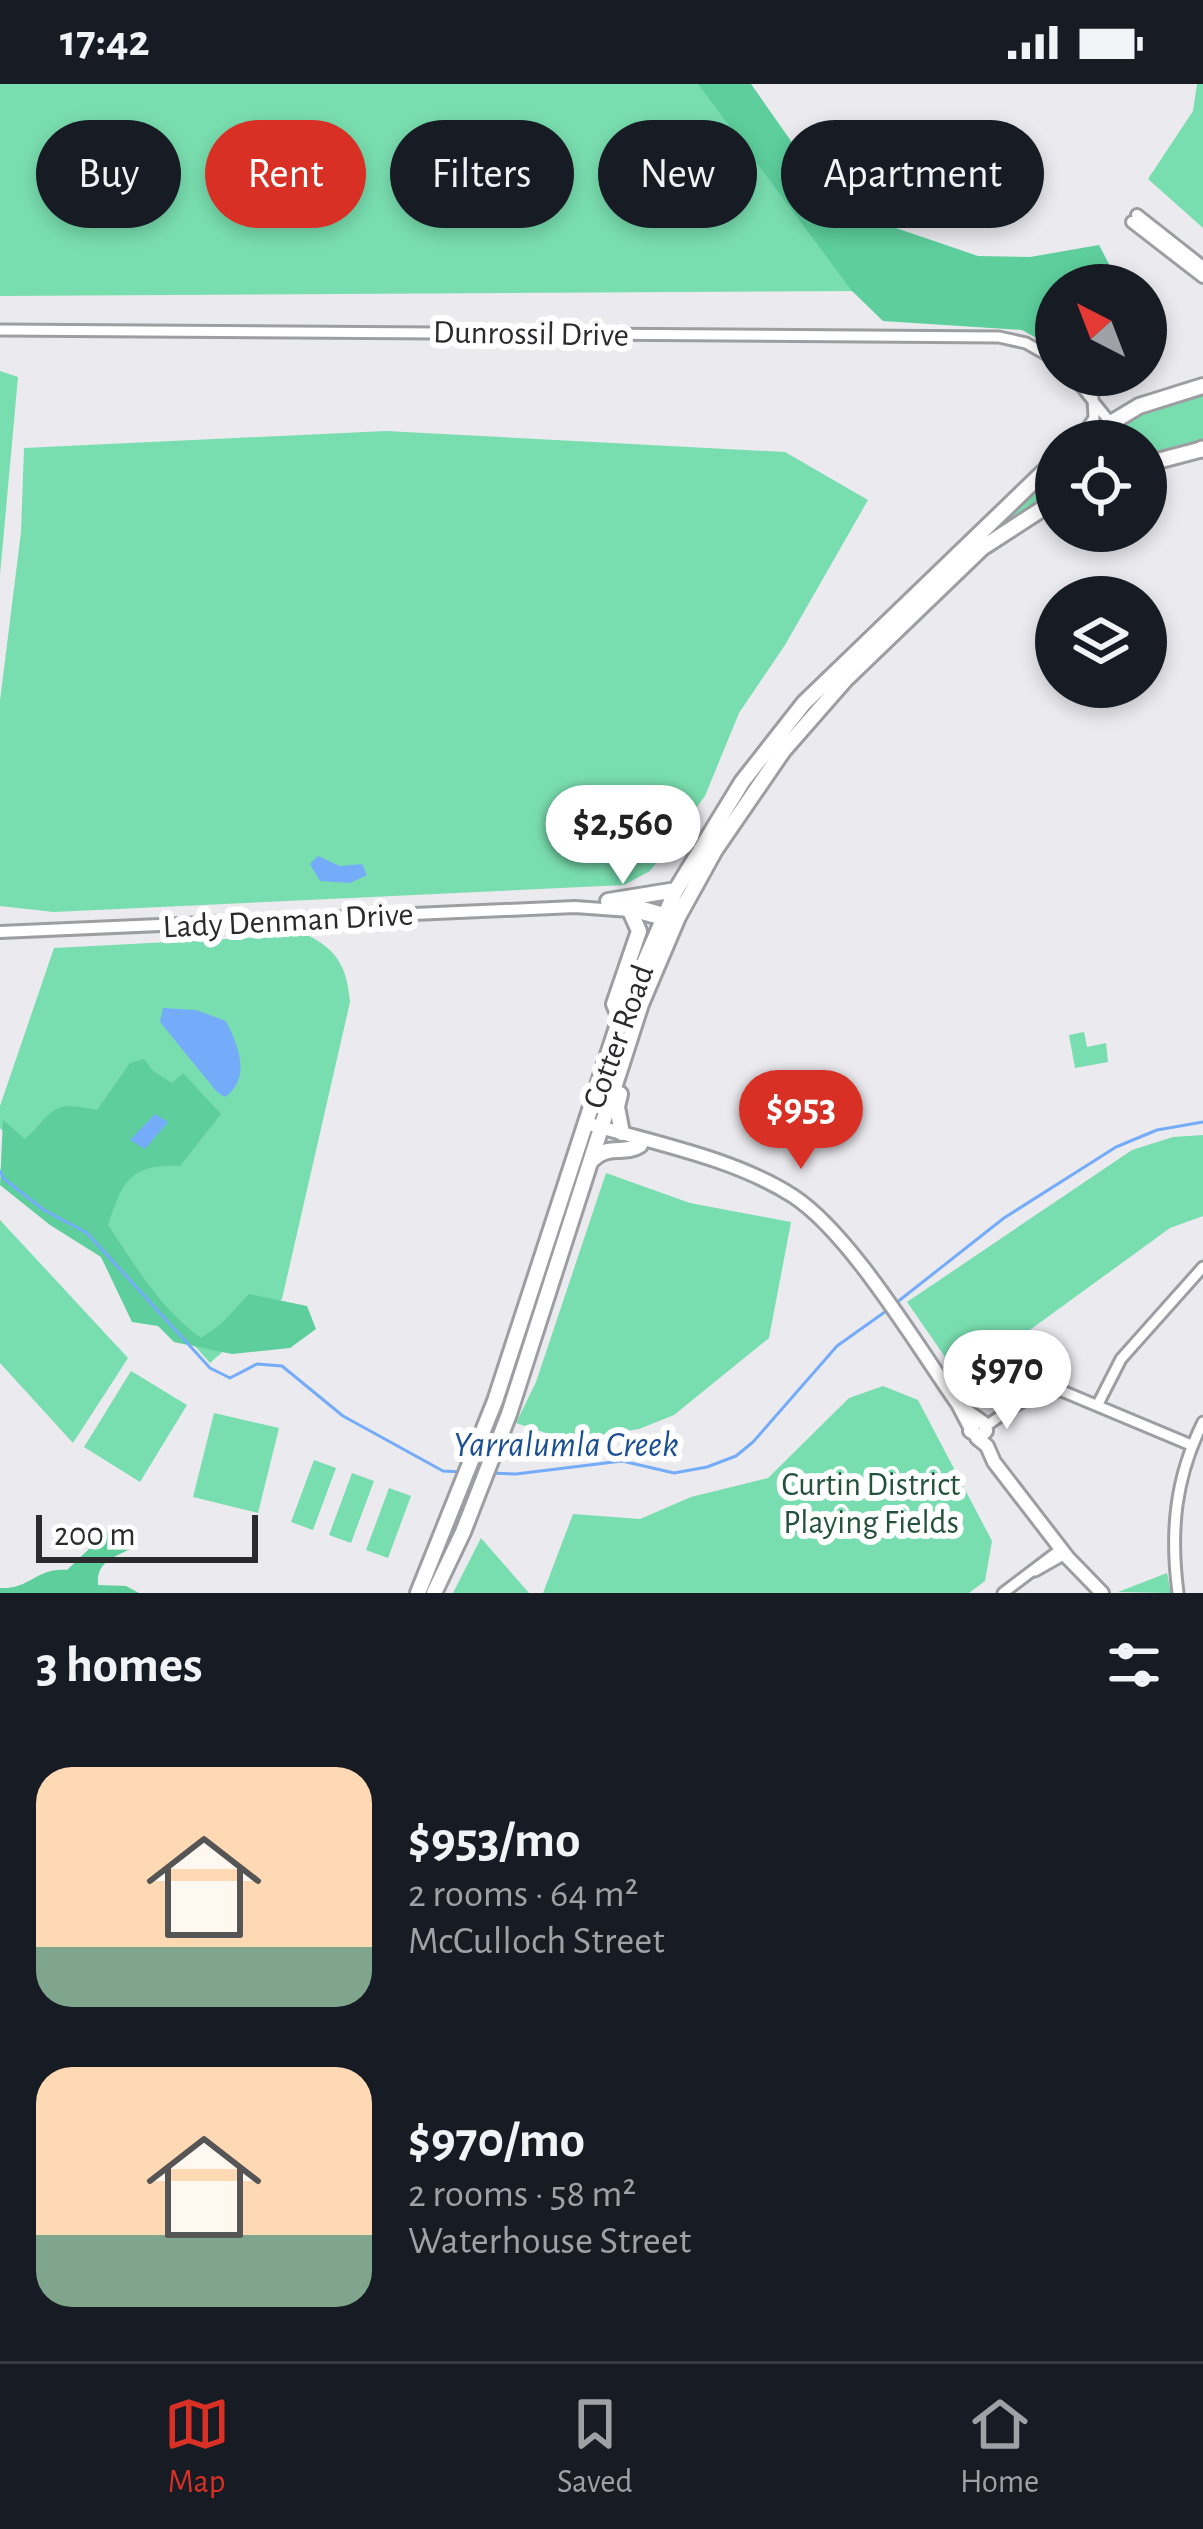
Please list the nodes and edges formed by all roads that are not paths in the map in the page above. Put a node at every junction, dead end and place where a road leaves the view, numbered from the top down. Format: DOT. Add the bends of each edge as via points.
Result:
graph roads {
  1 [pos="1203,266"];
  2 [pos="1203,277"];
  3 [pos="0,330"];
  4 [pos="1035,348"];
  5 [pos="1203,382"];
  6 [pos="1114,420"];
  7 [pos="1203,449"];
  8 [pos="1167,458"];
  9 [pos="1035,480"];
  10 [pos="1035,514"];
  11 [pos="676,890"];
  12 [pos="608,901"];
  13 [pos="575,907"];
  14 [pos="630,911"];
  15 [pos="670,918"];
  16 [pos="0,932"];
  17 [pos="628,1019"];
  18 [pos="592,1129"];
  19 [pos="622,1133"];
  20 [pos="647,1145"];
  21 [pos="587,1166"];
  22 [pos="1203,1267"];
  23 [pos="1098,1404"];
  24 [pos="1203,1422"];
  25 [pos="979,1428"];
  26 [pos="1191,1445"];
  27 [pos="1063,1551"];
  28 [pos="418,1593"];
  29 [pos="434,1593"];
  30 [pos="1003,1593"];
  31 [pos="1102,1593"];
  32 [pos="1178,1593"];
  1 -- 2 [label="street" via="1134,218"];
  3 -- 4 [label="street, Dunrossil Drive" via="999,337"];
  5 -- 6 [label="main road"];
  7 -- 8 [label="main road"];
  9 -- 11 [label="main road, Cotter Road" via="804,703 742,782"];
  10 -- 15 [label="main road, Cotter Road" via="982,548 826,701 736,815"];
  11 -- 12 [label="main road"];
  11 -- 15 [label="main road, Cotter Road"];
  12 -- 13 [label="street, Lady Denman Drive"];
  12 -- 15 [label="street, Lady Denman Drive"];
  13 -- 14 [label="street, Lady Denman Drive"];
  13 -- 16 [label="street, Lady Denman Drive"];
  14 -- 15 [label="street, Lady Denman Drive"];
  14 -- 17 [label="main road" via="639,931 614,1004"];
  15 -- 17 [label="main road, Cotter Road"];
  17 -- 18 [label="main road, Cotter Road"];
  17 -- 19 [label="main road" via="638,1040 617,1106"];
  18 -- 19 [label="main road"];
  18 -- 20 [label="main road"];
  18 -- 21 [label="main road, Cotter Road"];
  18 -- 28 [label="main road, Cotter Road"];
  19 -- 20 [label="main road"];
  20 -- 21 [label="main road" via="602,1151"];
  20 -- 25 [label="main road" via="791,1194 833,1230"];
  21 -- 29 [label="main road, Cotter Road" via="494,1453"];
  22 -- 23 [label="street" via="1121,1359"];
  23 -- 25 [label="street" via="1044,1391"];
  23 -- 26 [label="street"];
  24 -- 26 [label="street"];
  25 -- 27 [label="main road" via="994,1462"];
  26 -- 32 [label="street" via="1173,1525"];
  27 -- 30 [label="street"];
  27 -- 31 [label="main road"];
}
